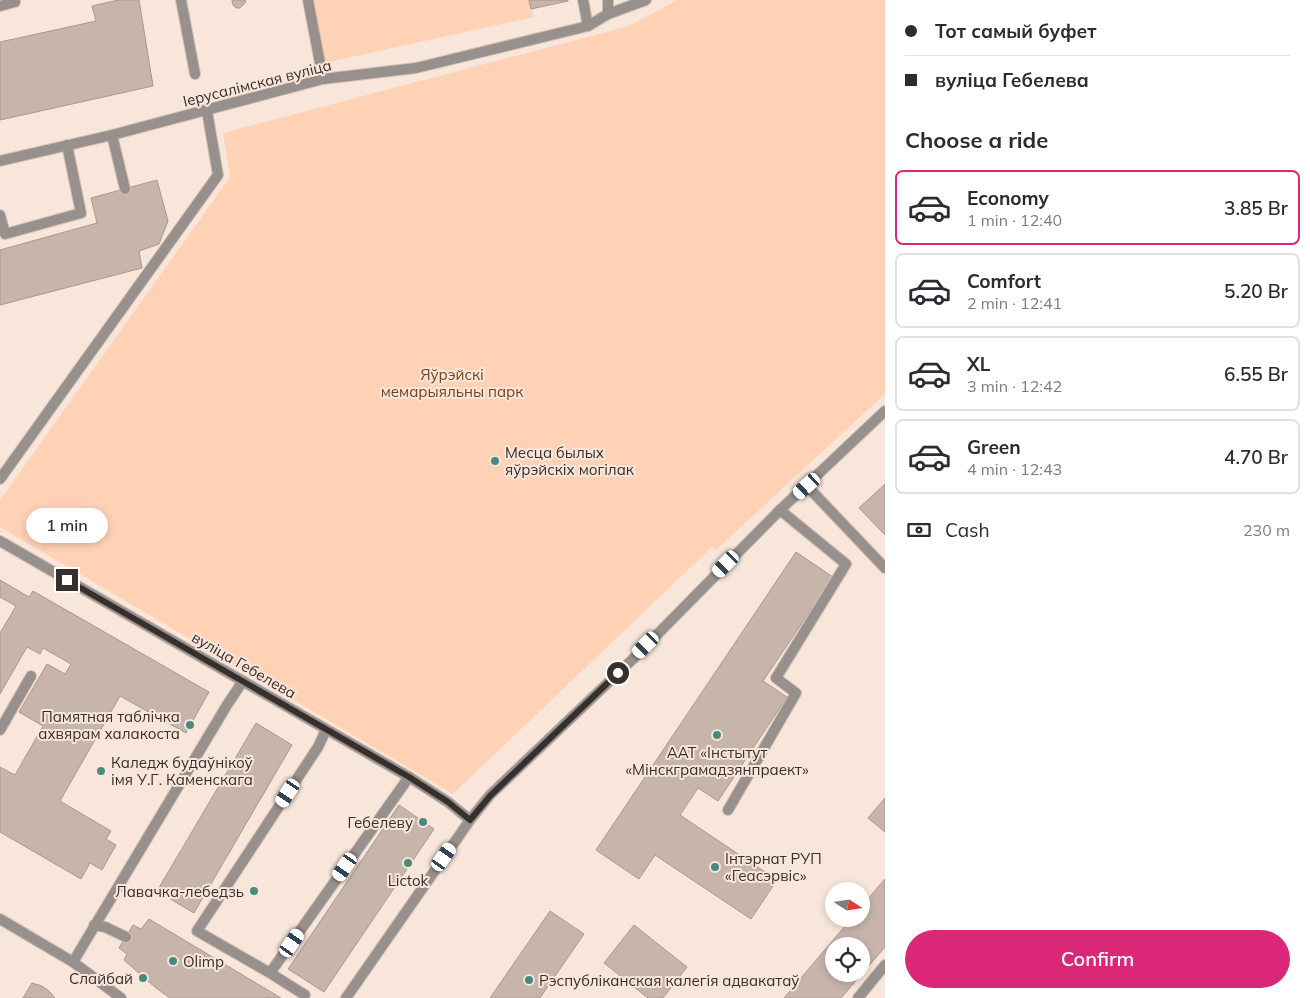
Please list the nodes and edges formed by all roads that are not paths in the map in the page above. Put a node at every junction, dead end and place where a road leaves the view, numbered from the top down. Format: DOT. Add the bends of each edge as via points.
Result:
graph roads {
  1 [pos="181,0"];
  2 [pos="308,0"];
  3 [pos="583,0"];
  4 [pos="608,0"];
  5 [pos="646,0"];
  6 [pos="17,1"];
  7 [pos="0,6"];
  8 [pos="608,14"];
  9 [pos="588,26"];
  10 [pos="195,74"];
  11 [pos="323,79"];
  12 [pos="207,111"];
  13 [pos="112,135"];
  14 [pos="67,145"];
  15 [pos="0,161"];
  16 [pos="124,189"];
  17 [pos="0,214"];
  18 [pos="885,411"];
  19 [pos="0,480"];
  20 [pos="807,486"];
  21 [pos="780,510"];
  22 [pos="0,541"];
  23 [pos="885,568"];
  24 [pos="31,676"];
  25 [pos="243,680"];
  26 [pos="0,730"];
  27 [pos="326,730"];
  28 [pos="409,777"];
  29 [pos="728,810"];
  30 [pos="470,820"];
  31 [pos="0,919"];
  32 [pos="94,925"];
  33 [pos="126,938"];
  34 [pos="73,962"];
  35 [pos="885,966"];
  36 [pos="270,973"];
  37 [pos="305,995"];
  38 [pos="121,998"];
  39 [pos="346,998"];
  40 [pos="858,998"];
  1 -- 10 [label="street"];
  2 -- 11 [label="street"];
  3 -- 9 [label="street"];
  4 -- 8 [label="street"];
  5 -- 8 [label="street, Іерусалімская вуліца"];
  6 -- 7 [label="street"];
  8 -- 9 [label="street, Іерусалімская вуліца"];
  9 -- 11 [label="street, Іерусалімская вуліца" via="416,68"];
  11 -- 12 [label="street, Іерусалімская вуліца"];
  12 -- 13 [label="street, Іерусалімская вуліца"];
  12 -- 19 [label="street" via="218,175"];
  13 -- 14 [label="street, Іерусалімская вуліца"];
  13 -- 16 [label="street"];
  14 -- 15 [label="street, Іерусалімская вуліца"];
  14 -- 17 [label="street" via="81,213 5,234"];
  18 -- 20 [label="street"];
  20 -- 21 [label="street"];
  20 -- 23 [label="street"];
  21 -- 29 [label="street" via="846,564 776,678 796,693"];
  21 -- 30 [label="street" via="633,659 490,796"];
  22 -- 25 [label="street, вуліца Гебелева"];
  24 -- 26 [label="street"];
  25 -- 27 [label="street, вуліца Гебелева"];
  25 -- 32 [label="street"];
  27 -- 28 [label="street, вуліца Гебелева"];
  27 -- 36 [label="street" via="198,931"];
  28 -- 30 [label="street, вуліца Гебелева"];
  28 -- 36 [label="street"];
  30 -- 39 [label="street"];
  31 -- 34 [label="street"];
  32 -- 33 [label="street"];
  32 -- 34 [label="street"];
  34 -- 38 [label="street"];
  35 -- 40 [label="street"];
  36 -- 37 [label="street"];
}
